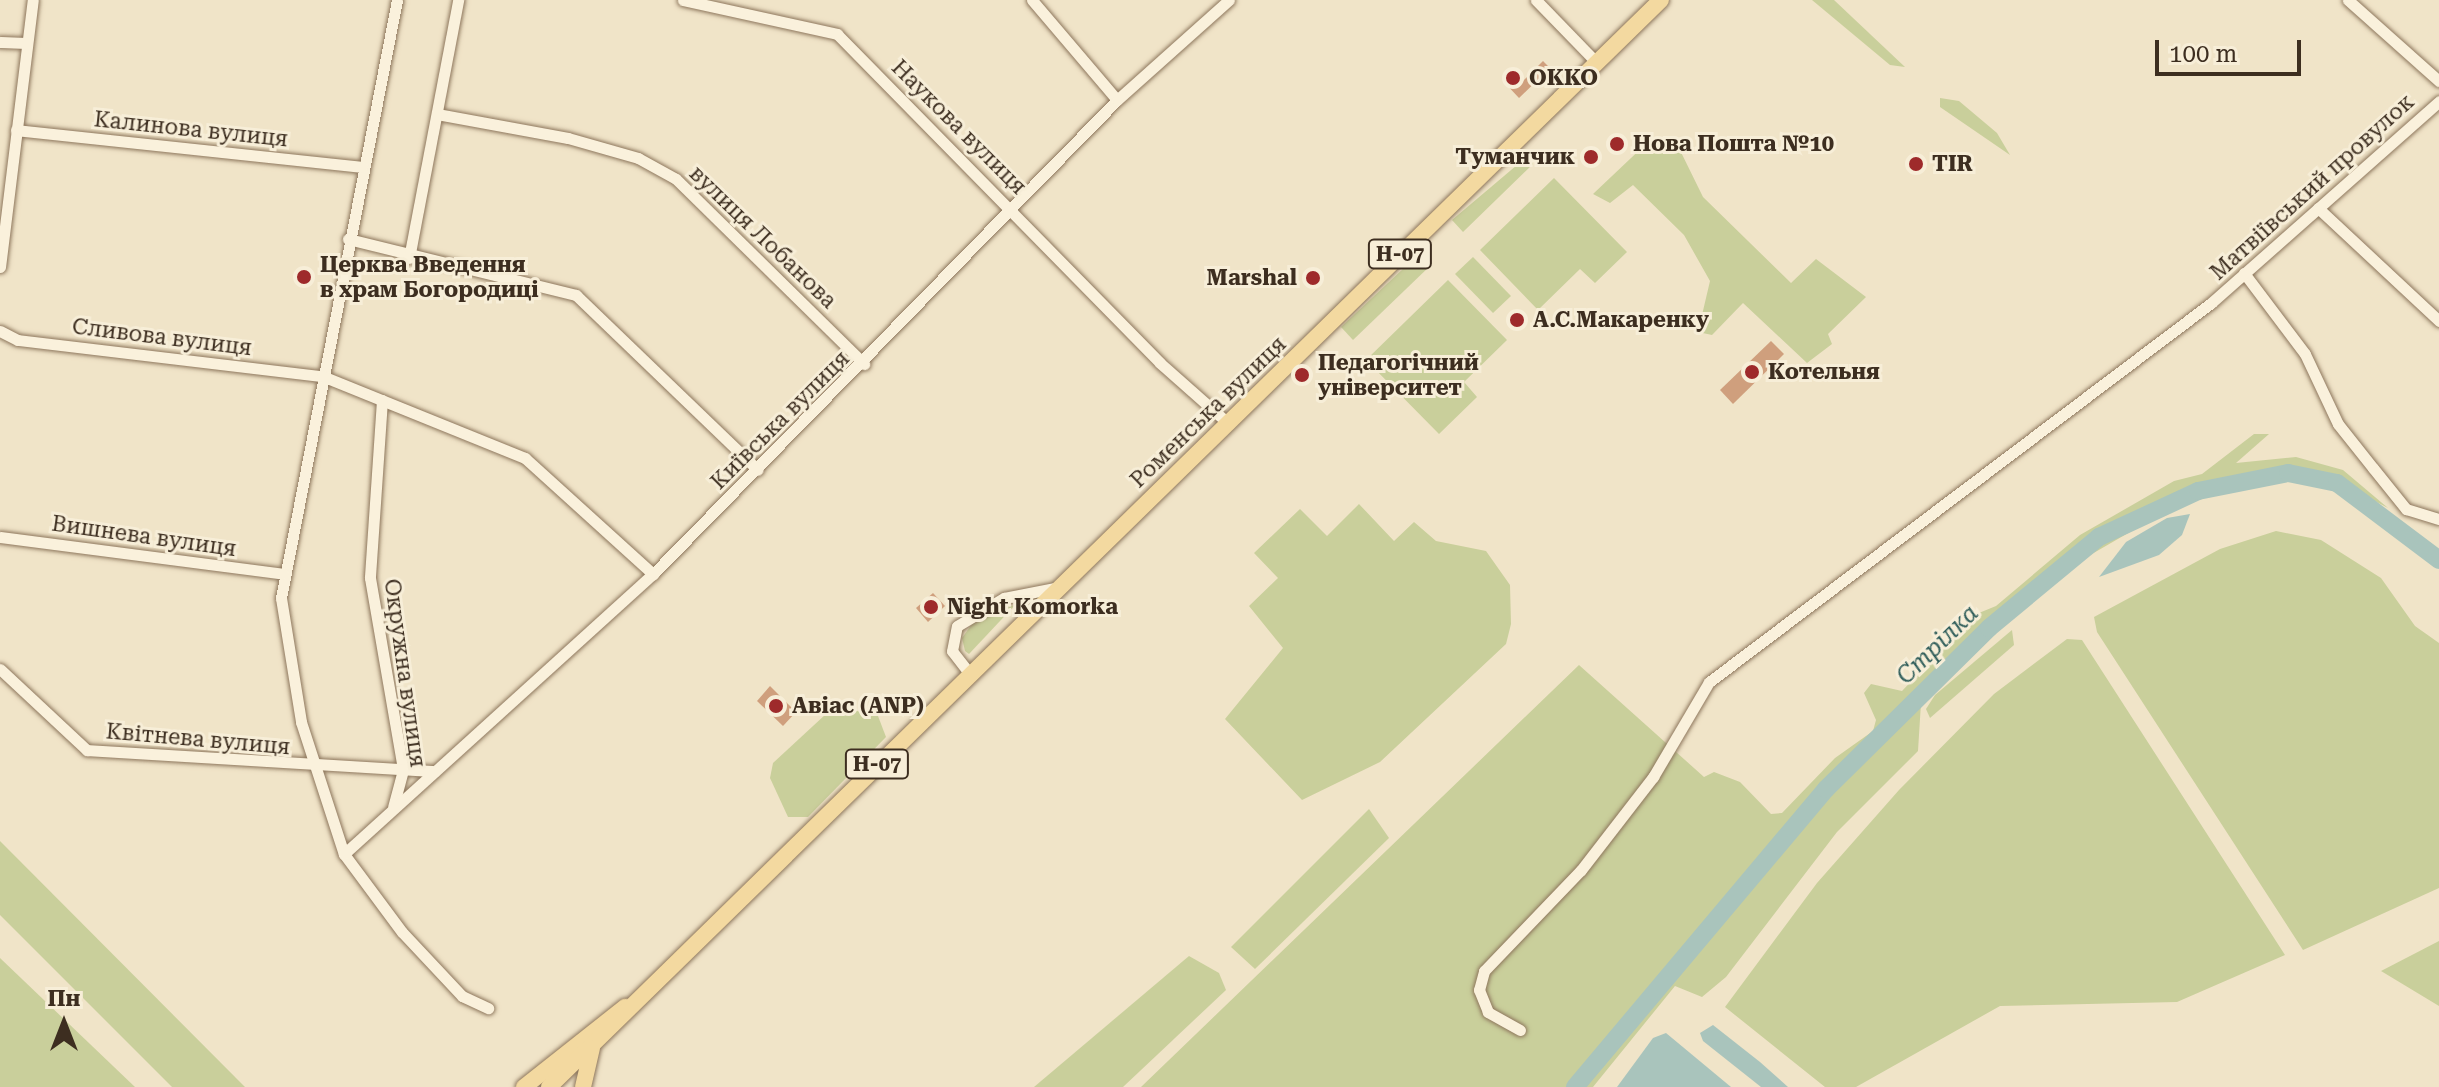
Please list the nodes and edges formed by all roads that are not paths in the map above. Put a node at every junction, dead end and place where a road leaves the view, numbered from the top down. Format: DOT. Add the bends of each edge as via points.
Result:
graph roads {
  1 [pos="33,0"];
  2 [pos="397,0"];
  3 [pos="458,0"];
  4 [pos="683,0"];
  5 [pos="1032,0"];
  6 [pos="1229,0"];
  7 [pos="1536,0"];
  8 [pos="1661,0"];
  9 [pos="2348,0"];
  10 [pos="0,42"];
  11 [pos="27,43"];
  12 [pos="1596,62"];
  13 [pos="2439,81"];
  14 [pos="1117,100"];
  15 [pos="2439,101"];
  16 [pos="437,114"];
  17 [pos="16,130"];
  18 [pos="362,167"];
  19 [pos="2318,208"];
  20 [pos="1015,213"];
  21 [pos="348,239"];
  22 [pos="409,258"];
  23 [pos="0,267"];
  24 [pos="2244,273"];
  25 [pos="2439,321"];
  26 [pos="0,331"];
  27 [pos="864,364"];
  28 [pos="322,376"];
  29 [pos="382,400"];
  30 [pos="1229,424"];
  31 [pos="758,470"];
  32 [pos="2435,520"];
  33 [pos="0,537"];
  34 [pos="283,574"];
  35 [pos="653,574"];
  36 [pos="1059,587"];
  37 [pos="0,669"];
  38 [pos="970,674"];
  39 [pos="315,766"];
  40 [pos="403,770"];
  41 [pos="434,771"];
  42 [pos="393,807"];
  43 [pos="344,854"];
  44 [pos="634,1002"];
  45 [pos="488,1008"];
  46 [pos="1520,1030"];
  47 [pos="592,1048"];
  48 [pos="524,1087"];
  49 [pos="549,1087"];
  50 [pos="583,1087"];
  1 -- 11 [label="street"];
  2 -- 18 [label="street"];
  3 -- 16 [label="street"];
  4 -- 20 [label="street, Наукова вулиця" via="837,34"];
  5 -- 14 [label="street"];
  6 -- 14 [label="street, Київська вулиця"];
  7 -- 12 [label="street"];
  8 -- 12 [label="main road, Роменська вулиця / Н-07"];
  9 -- 13 [label="street"];
  10 -- 11 [label="street"];
  11 -- 17 [label="street"];
  12 -- 30 [label="main road, Роменська вулиця / Н-07"];
  14 -- 20 [label="street, Київська вулиця"];
  15 -- 19 [label="street, Матвіївський провулок"];
  16 -- 22 [label="street"];
  16 -- 27 [label="street, вулиця Лобанова" via="582,142 638,158 676,179"];
  17 -- 18 [label="street, Калинова вулиця"];
  17 -- 23 [label="street"];
  18 -- 21 [label="street"];
  19 -- 24 [label="street, Матвіївський провулок"];
  19 -- 25 [label="street"];
  20 -- 27 [label="street, Київська вулиця"];
  20 -- 30 [label="street, Наукова вулиця" via="1160,363"];
  21 -- 22 [label="street"];
  21 -- 28 [label="street"];
  22 -- 31 [label="street" via="576,295"];
  24 -- 32 [label="street" via="2305,354 2338,424 2406,509"];
  24 -- 46 [label="street, Матвіївський провулок" via="1709,682 1653,777 1581,870 1484,971 1479,990 1488,1012"];
  26 -- 28 [label="street, Сливова вулиця" via="18,340"];
  27 -- 31 [label="street, Київська вулиця"];
  28 -- 29 [label="street, Сливова вулиця"];
  28 -- 34 [label="street"];
  29 -- 35 [label="street, Сливова вулиця" via="525,458"];
  29 -- 40 [label="street, Окружна вулиця" via="370,578"];
  30 -- 36 [label="main road, Роменська вулиця / Н-07"];
  31 -- 35 [label="street, Київська вулиця"];
  33 -- 34 [label="street, Вишнева вулиця"];
  34 -- 39 [label="street" via="298,707"];
  35 -- 41 [label="street, Київська вулиця"];
  36 -- 38 [label="main road, Роменська вулиця / Н-07"];
  36 -- 38 [label="street" via="1004,598 957,626 952,651"];
  37 -- 39 [label="street, Квітнева вулиця" via="81,744 96,751"];
  38 -- 44 [label="main road, Роменська вулиця / Н-07"];
  39 -- 40 [label="street, Квітнева вулиця"];
  39 -- 43 [label="street"];
  40 -- 41 [label="street, Квітнева вулиця"];
  40 -- 42 [label="street, Окружна вулиця"];
  41 -- 42 [label="street, Київська вулиця"];
  42 -- 43 [label="street, Київська вулиця"];
  43 -- 45 [label="street" via="402,932 462,996"];
  44 -- 47 [label="main road, Н-07"];
  44 -- 48 [label="main road, Н-07"];
  47 -- 49 [label="main road, Н-07"];
  47 -- 50 [label="main road"];
}
